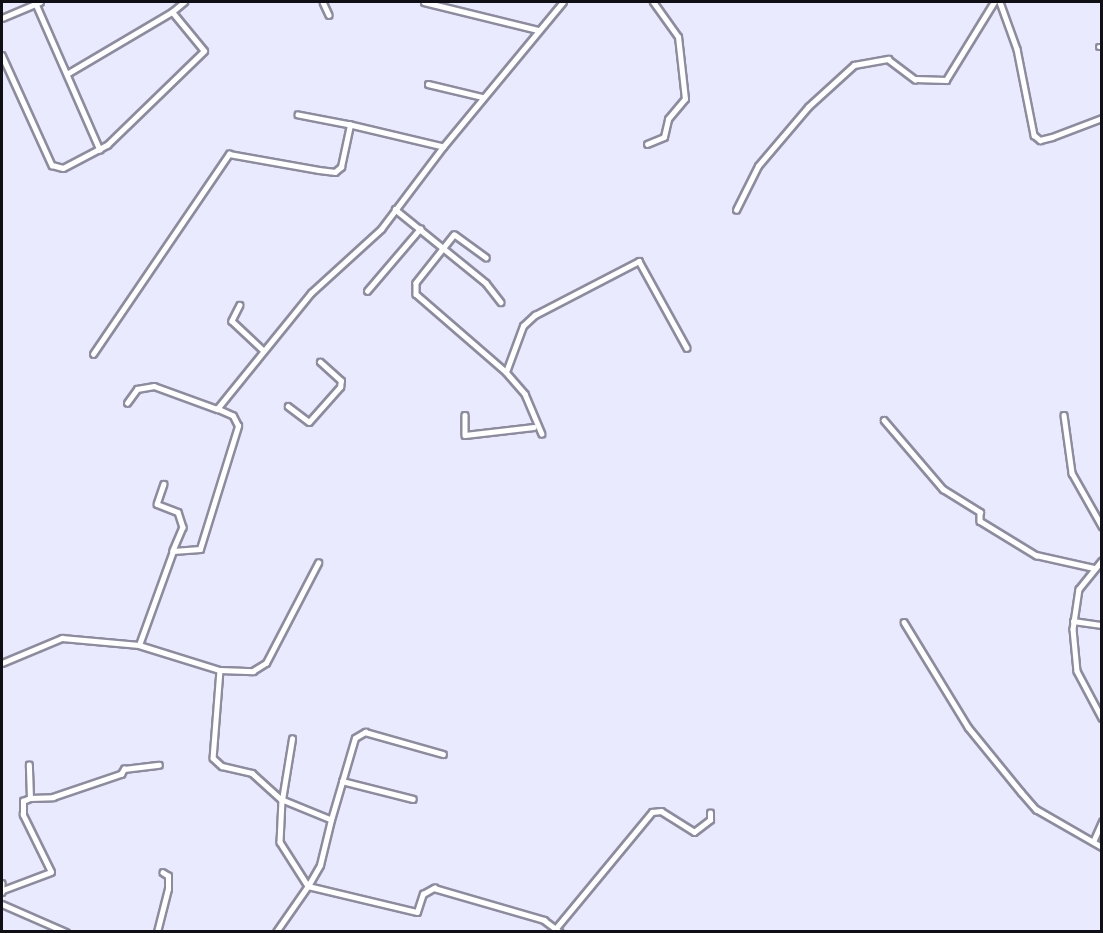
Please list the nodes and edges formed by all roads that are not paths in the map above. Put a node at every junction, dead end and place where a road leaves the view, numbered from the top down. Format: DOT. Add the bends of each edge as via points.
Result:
graph roads {
  1 [pos="184,2"];
  2 [pos="323,2"];
  3 [pos="424,2"];
  4 [pos="563,2"];
  5 [pos="653,2"];
  6 [pos="994,2"];
  7 [pos="1000,2"];
  8 [pos="38,3"];
  9 [pos="172,12"];
  10 [pos="329,15"];
  11 [pos="2,18"];
  12 [pos="538,30"];
  13 [pos="2,55"];
  14 [pos="67,74"];
  15 [pos="428,84"];
  16 [pos="482,97"];
  17 [pos="298,115"];
  18 [pos="1101,118"];
  19 [pos="350,125"];
  20 [pos="647,144"];
  21 [pos="443,147"];
  22 [pos="100,150"];
  23 [pos="395,209"];
  24 [pos="736,210"];
  25 [pos="420,228"];
  26 [pos="442,248"];
  27 [pos="486,258"];
  28 [pos="367,291"];
  29 [pos="501,302"];
  30 [pos="240,306"];
  31 [pos="687,348"];
  32 [pos="263,350"];
  33 [pos="93,354"];
  34 [pos="320,362"];
  35 [pos="506,372"];
  36 [pos="127,403"];
  37 [pos="288,406"];
  38 [pos="217,409"];
  39 [pos="465,415"];
  40 [pos="1064,415"];
  41 [pos="884,420"];
  42 [pos="534,427"];
  43 [pos="542,434"];
  44 [pos="164,484"];
  45 [pos="1101,526"];
  46 [pos="173,551"];
  47 [pos="1101,561"];
  48 [pos="318,563"];
  49 [pos="1094,568"];
  50 [pos="1073,621"];
  51 [pos="904,622"];
  52 [pos="1101,626"];
  53 [pos="139,645"];
  54 [pos="2,663"];
  55 [pos="220,670"];
  56 [pos="1101,718"];
  57 [pos="292,738"];
  58 [pos="443,754"];
  59 [pos="29,765"];
  60 [pos="159,765"];
  61 [pos="342,781"];
  62 [pos="30,798"];
  63 [pos="413,799"];
  64 [pos="282,800"];
  65 [pos="710,813"];
  66 [pos="331,819"];
  67 [pos="1101,822"];
  68 [pos="1092,842"];
  69 [pos="1101,847"];
  70 [pos="163,873"];
  71 [pos="2,883"];
  72 [pos="308,886"];
  73 [pos="2,891"];
  74 [pos="2,904"];
  75 [pos="558,929"];
  76 [pos="278,931"];
  77 [pos="66,932"];
  78 [pos="157,932"];
  1 -- 9 [label="street"];
  2 -- 10 [label="street"];
  3 -- 12 [label="street"];
  4 -- 12 [label="street"];
  5 -- 20 [label="street" via="678,37 685,99 668,118 664,136"];
  6 -- 24 [label="street" via="946,80 915,79 888,59 854,65 808,107 758,166"];
  7 -- 18 [label="street" via="1017,49 1034,135 1040,140 1053,137"];
  8 -- 11 [label="street"];
  8 -- 14 [label="street"];
  9 -- 14 [label="street"];
  9 -- 22 [label="street" via="204,51"];
  12 -- 16 [label="street"];
  13 -- 22 [label="street" via="52,165 63,168"];
  14 -- 22 [label="street"];
  15 -- 16 [label="street"];
  16 -- 21 [label="street"];
  17 -- 19 [label="street"];
  19 -- 21 [label="street"];
  19 -- 33 [label="street" via="335,172 229,154"];
  21 -- 23 [label="street"];
  23 -- 25 [label="street"];
  23 -- 32 [label="street"];
  25 -- 26 [label="street"];
  25 -- 28 [label="street"];
  26 -- 27 [label="street" via="454,235"];
  26 -- 29 [label="street"];
  26 -- 35 [label="street" via="416,282 416,294"];
  30 -- 32 [label="street" via="232,321"];
  31 -- 35 [label="street" via="639,261 534,315 523,326"];
  32 -- 38 [label="street"];
  34 -- 37 [label="street" via="341,381 340,387 309,422"];
  35 -- 42 [label="street" via="525,394"];
  36 -- 38 [label="street" via="138,389 154,387"];
  38 -- 46 [label="street" via="237,420 234,443 200,549"];
  39 -- 42 [label="street" via="465,435"];
  40 -- 45 [label="street" via="1072,473"];
  41 -- 49 [label="street" via="944,489 980,512 980,521 1035,555"];
  42 -- 43 [label="street"];
  44 -- 46 [label="street" via="157,504 178,512 183,527"];
  46 -- 53 [label="street"];
  47 -- 49 [label="street"];
  48 -- 55 [label="street" via="266,663 253,671"];
  49 -- 50 [label="street" via="1079,589"];
  50 -- 52 [label="street"];
  50 -- 56 [label="street" via="1077,671"];
  51 -- 68 [label="street" via="968,727 1021,792 1036,808"];
  53 -- 54 [label="street" via="62,638"];
  53 -- 55 [label="street"];
  55 -- 64 [label="street" via="213,758 222,766 252,773"];
  57 -- 64 [label="street"];
  58 -- 61 [label="street" via="365,732 355,738"];
  59 -- 62 [label="street"];
  60 -- 62 [label="street" via="124,769 121,774 53,797"];
  61 -- 63 [label="street"];
  61 -- 66 [label="street"];
  62 -- 73 [label="street" via="23,801 23,815 51,872"];
  64 -- 66 [label="street"];
  64 -- 72 [label="street" via="280,842"];
  65 -- 75 [label="street" via="710,820 694,832 661,811 652,812"];
  66 -- 72 [label="street" via="320,865"];
  67 -- 68 [label="street"];
  68 -- 69 [label="street"];
  70 -- 78 [label="street" via="168,876 168,889"];
  71 -- 73 [label="street"];
  72 -- 75 [label="street" via="417,912 423,894 434,888"];
  72 -- 76 [label="street"];
  74 -- 77 [label="street"];
}
